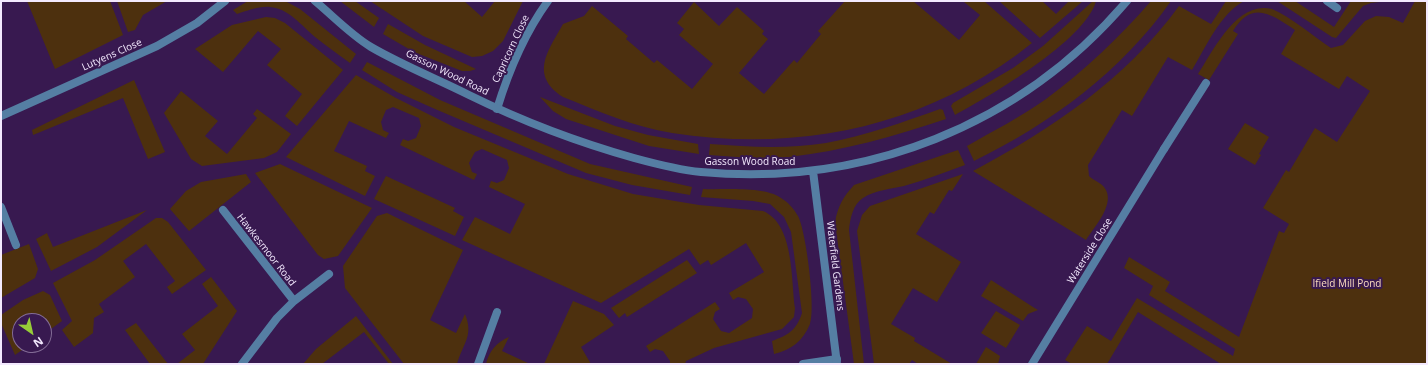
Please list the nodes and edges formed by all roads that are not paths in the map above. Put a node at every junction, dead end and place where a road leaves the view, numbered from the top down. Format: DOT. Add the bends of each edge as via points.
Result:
graph roads {
  1 [pos="225,1"];
  2 [pos="314,1"];
  3 [pos="548,1"];
  4 [pos="1127,1"];
  5 [pos="1327,1"];
  6 [pos="1337,8"];
  7 [pos="1206,83"];
  8 [pos="497,109"];
  9 [pos="1,116"];
  10 [pos="813,171"];
  11 [pos="1,207"];
  12 [pos="223,210"];
  13 [pos="16,245"];
  14 [pos="329,274"];
  15 [pos="294,301"];
  16 [pos="497,312"];
  17 [pos="837,361"];
  18 [pos="242,364"];
  19 [pos="478,364"];
  20 [pos="803,364"];
  21 [pos="1032,364"];
  1 -- 9 [label="street, Lutyens Close" via="197,23 158,46"];
  2 -- 8 [label="street, Gasson Wood Road" via="370,46"];
  3 -- 8 [label="street, Capricorn Close" via="533,22 517,54"];
  4 -- 10 [label="street, Gasson Wood Road" via="1059,68 1023,93 956,132 883,157"];
  5 -- 6 [label="street"];
  7 -- 21 [label="street, Waterside Close"];
  8 -- 10 [label="street, Gasson Wood Road" via="562,135 658,164 700,172 738,174"];
  10 -- 17 [label="street, Waterfield Gardens"];
  11 -- 13 [label="street"];
  12 -- 15 [label="street, Hawkesmoor Road"];
  14 -- 15 [label="street, Hawkesmoor Road"];
  15 -- 18 [label="street, Hawkesmoor Road" via="277,318"];
  16 -- 19 [label="street"];
  17 -- 20 [label="street"];
}
